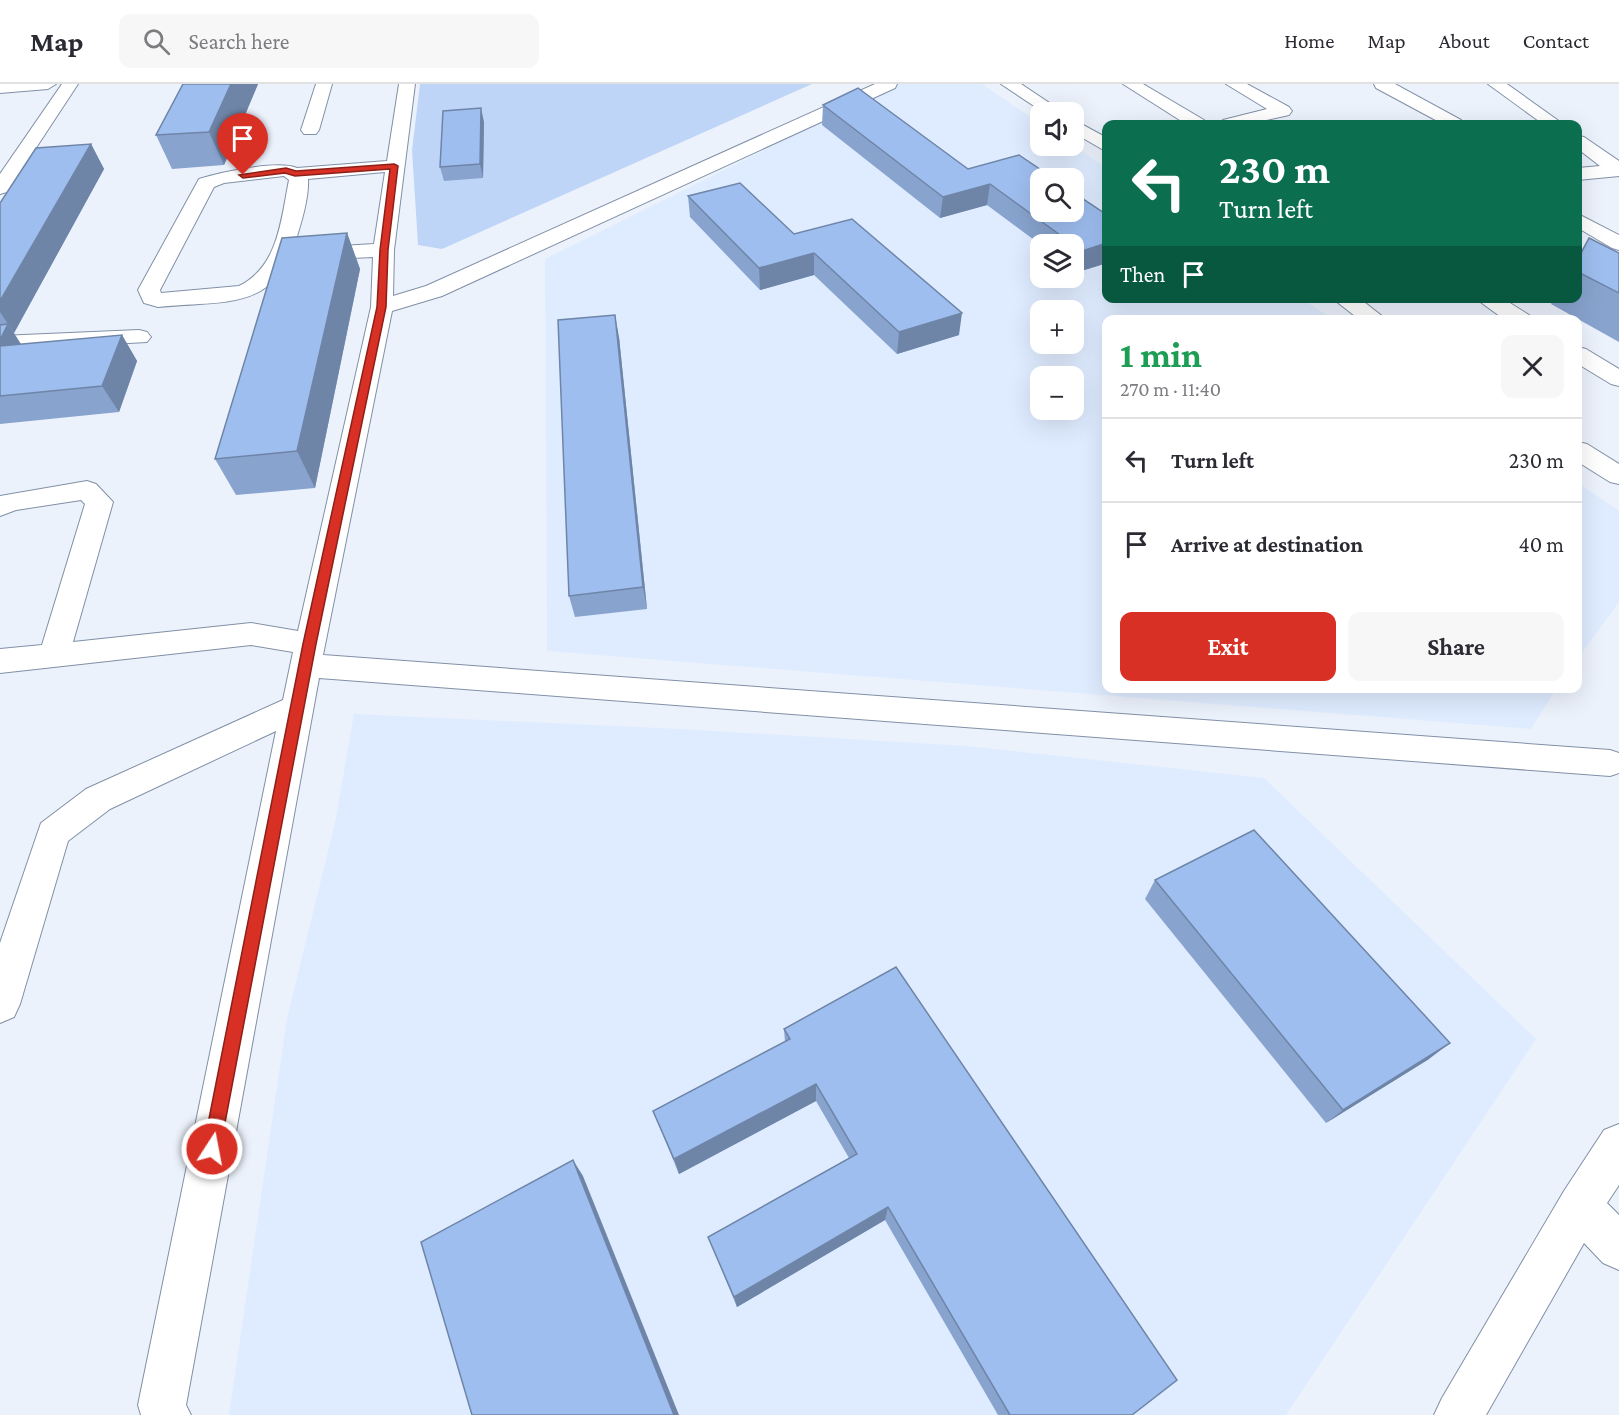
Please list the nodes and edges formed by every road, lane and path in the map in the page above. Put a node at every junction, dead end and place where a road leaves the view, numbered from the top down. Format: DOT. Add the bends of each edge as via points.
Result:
graph roads {
  1 [pos="48,84"];
  2 [pos="70,84"];
  3 [pos="324,84"];
  4 [pos="407,84"];
  5 [pos="889,84"];
  6 [pos="1009,84"];
  7 [pos="1131,84"];
  8 [pos="1234,84"];
  9 [pos="1382,84"];
  10 [pos="1496,84"];
  11 [pos="0,88"];
  12 [pos="1038,102"];
  13 [pos="1191,120"];
  14 [pos="1245,120"];
  15 [pos="1448,120"];
  16 [pos="1548,120"];
  17 [pos="310,130"];
  18 [pos="1084,131"];
  19 [pos="1102,143"];
  20 [pos="1582,144"];
  21 [pos="394,166"];
  22 [pos="1619,169"];
  23 [pos="295,174"];
  24 [pos="1582,174"];
  25 [pos="0,188"];
  26 [pos="1582,222"];
  27 [pos="1619,244"];
  28 [pos="384,250"];
  29 [pos="282,255"];
  30 [pos="1350,303"];
  31 [pos="1494,303"];
  32 [pos="382,307"];
  33 [pos="1368,315"];
  34 [pos="1513,315"];
  35 [pos="139,337"];
  36 [pos="0,343"];
  37 [pos="1582,356"];
  38 [pos="1619,379"];
  39 [pos="1582,453"];
  40 [pos="1619,476"];
  41 [pos="0,507"];
  42 [pos="308,654"];
  43 [pos="54,655"];
  44 [pos="0,661"];
  45 [pos="297,707"];
  46 [pos="1616,763"];
  47 [pos="0,1004"];
  48 [pos="1619,1145"];
  49 [pos="1580,1207"];
  50 [pos="1619,1247"];
  51 [pos="166,1415"];
  52 [pos="1459,1415"];
  1 -- 11 [label="street"];
  2 -- 25 [label="street"];
  3 -- 17 [label="street"];
  4 -- 21 [label="street"];
  5 -- 32 [label="street" via="434,291"];
  6 -- 12 [label="street"];
  7 -- 13 [label="street"];
  8 -- 14 [label="street" via="1282,111"];
  9 -- 15 [label="street"];
  10 -- 16 [label="street"];
  18 -- 19 [label="street"];
  20 -- 22 [label="street"];
  21 -- 23 [label="street"];
  21 -- 28 [label="street"];
  22 -- 24 [label="street"];
  23 -- 29 [label="street" via="299,180"];
  23 -- 29 [label="street" via="286,170 206,183 149,290 158,300 244,292 256,288"];
  26 -- 27 [label="street"];
  28 -- 29 [label="street"];
  28 -- 32 [label="street"];
  30 -- 33 [label="street"];
  31 -- 34 [label="street"];
  32 -- 42 [label="street"];
  35 -- 36 [label="street"];
  37 -- 38 [label="street"];
  39 -- 40 [label="street"];
  41 -- 43 [label="street" via="87,490 99,502"];
  42 -- 43 [label="street" via="250,634"];
  42 -- 45 [label="street"];
  42 -- 46 [label="street"];
  43 -- 44 [label="street"];
  45 -- 47 [label="street" via="98,799 53,833"];
  45 -- 51 [label="street" via="162,1405"];
  48 -- 49 [label="street"];
  49 -- 50 [label="street"];
  49 -- 52 [label="street"];
}
